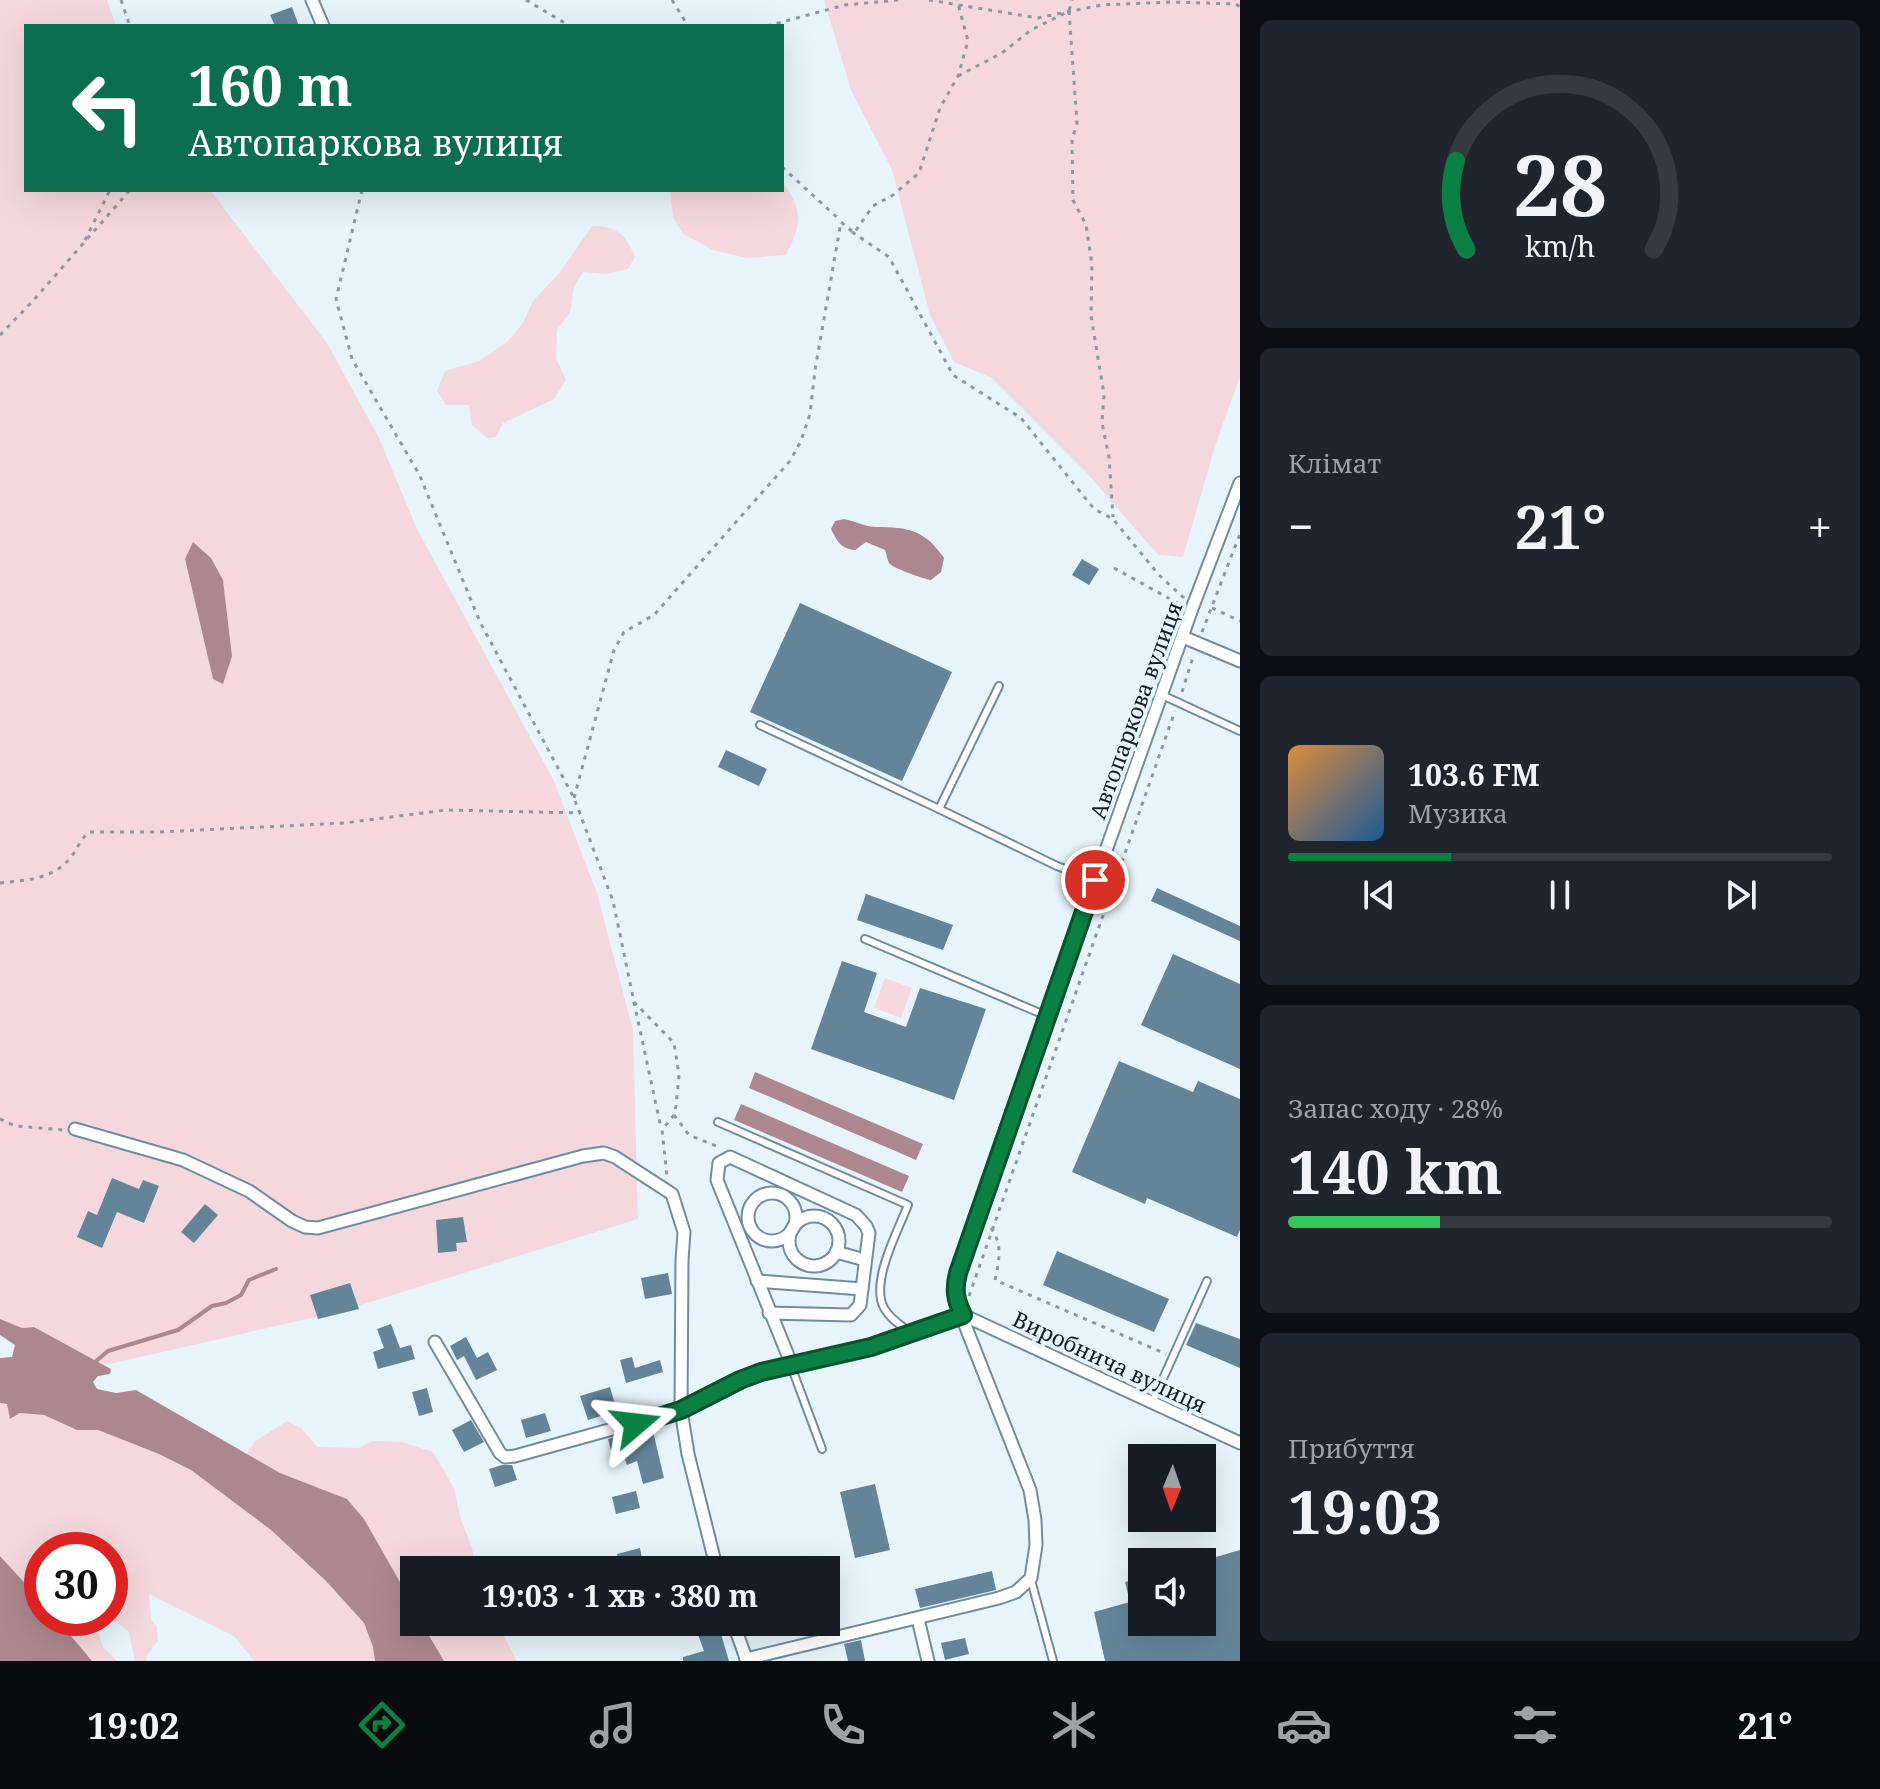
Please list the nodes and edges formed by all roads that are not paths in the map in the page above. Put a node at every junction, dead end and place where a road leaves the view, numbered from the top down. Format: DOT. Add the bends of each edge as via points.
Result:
graph roads {
  1 [pos="312,0"];
  2 [pos="322,24"];
  3 [pos="1240,483"];
  4 [pos="1183,637"];
  5 [pos="1240,661"];
  6 [pos="999,686"];
  7 [pos="1162,695"];
  8 [pos="760,725"];
  9 [pos="1240,731"];
  10 [pos="939,809"];
  11 [pos="1095,880"];
  12 [pos="865,939"];
  13 [pos="1047,1016"];
  14 [pos="718,1122"];
  15 [pos="75,1129"];
  16 [pos="792,1230"];
  17 [pos="836,1252"];
  18 [pos="865,1260"];
  19 [pos="757,1281"];
  20 [pos="1207,1281"];
  21 [pos="862,1289"];
  22 [pos="769,1313"];
  23 [pos="963,1315"];
  24 [pos="911,1333"];
  25 [pos="435,1342"];
  26 [pos="791,1363"];
  27 [pos="1152,1403"];
  28 [pos="681,1410"];
  29 [pos="1240,1443"];
  30 [pos="822,1449"];
  31 [pos="714,1556"];
  32 [pos="1031,1578"];
  33 [pos="918,1619"];
  34 [pos="738,1636"];
  35 [pos="746,1660"];
  36 [pos="928,1661"];
  37 [pos="1053,1661"];
  1 -- 2 [label="street"];
  3 -- 4 [label="street, Автопаркова вулиця"];
  4 -- 5 [label="street"];
  4 -- 7 [label="street, Автопаркова вулиця"];
  6 -- 10 [label="lane"];
  7 -- 9 [label="lane"];
  7 -- 11 [label="street, Автопаркова вулиця"];
  8 -- 10 [label="lane"];
  10 -- 11 [label="lane"];
  11 -- 13 [label="street, Автопаркова вулиця"];
  12 -- 13 [label="lane"];
  13 -- 23 [label="street, Автопаркова вулиця" via="958,1273 954,1288"];
  14 -- 24 [label="lane" via="908,1205 880,1287 885,1311"];
  15 -- 28 [label="street" via="183,1160 249,1191 305,1227 318,1228 583,1156 615,1157 672,1194 684,1232"];
  16 -- 16 [label="street" via="794,1210 781,1195 767,1194 751,1205 749,1225 762,1240 776,1241"];
  16 -- 17 [label="street" via="791,1250 800,1261 820,1265"];
  16 -- 17 [label="street" via="802,1220 822,1217 837,1232"];
  17 -- 18 [label="street"];
  18 -- 19 [label="street" via="869,1233 856,1215 730,1157 719,1163 717,1180"];
  18 -- 21 [label="street"];
  19 -- 21 [label="street"];
  19 -- 22 [label="street"];
  20 -- 27 [label="lane"];
  21 -- 22 [label="street" via="860,1305 851,1315"];
  22 -- 26 [label="street"];
  23 -- 24 [label="street"];
  23 -- 27 [label="street, Виробнича вулиця"];
  23 -- 32 [label="street, Автопаркова вулиця" via="1030,1490 1036,1545"];
  24 -- 26 [label="street"];
  25 -- 28 [label="street" via="505,1457"];
  26 -- 28 [label="street" via="740,1380"];
  26 -- 30 [label="lane"];
  27 -- 29 [label="street, Виробнича вулиця"];
  28 -- 31 [label="street"];
  32 -- 33 [label="street" via="1016,1592"];
  32 -- 37 [label="lane"];
  33 -- 35 [label="street"];
  33 -- 36 [label="street"];
  34 -- 35 [label="street"];
}
